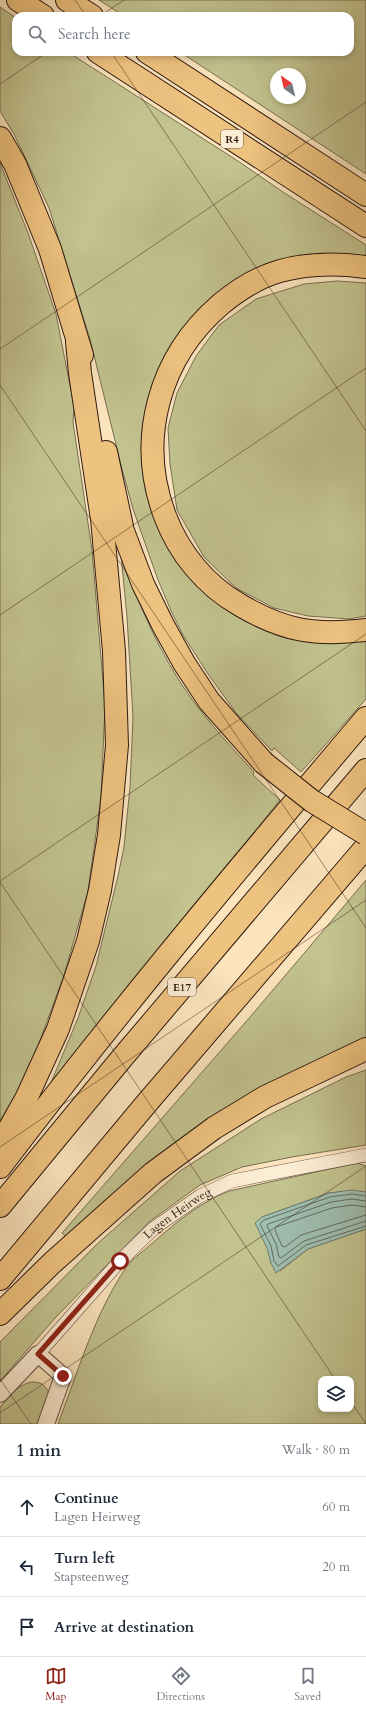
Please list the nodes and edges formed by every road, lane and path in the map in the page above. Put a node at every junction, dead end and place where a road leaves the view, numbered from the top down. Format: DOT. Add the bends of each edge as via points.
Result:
graph roads {
  1 [pos="18,0"];
  2 [pos="67,0"];
  3 [pos="37,12"];
  4 [pos="86,12"];
  5 [pos="104,56"];
  6 [pos="153,56"];
  7 [pos="0,138"];
  8 [pos="366,195"];
  9 [pos="366,226"];
  10 [pos="366,266"];
  11 [pos="77,342"];
  12 [pos="366,630"];
  13 [pos="366,718"];
  14 [pos="366,770"];
  15 [pos="366,834"];
  16 [pos="366,847"];
  17 [pos="366,1049"];
  18 [pos="0,1145"];
  19 [pos="366,1155"];
  20 [pos="0,1167"];
  21 [pos="0,1206"];
  22 [pos="0,1279"];
  23 [pos="0,1314"];
  24 [pos="38,1354"];
  25 [pos="0,1394"];
  26 [pos="46,1424"];
  1 -- 3 [label="highway"];
  2 -- 4 [label="highway"];
  5 -- 9 [label="highway, R4"];
  6 -- 8 [label="highway, R4"];
  7 -- 11 [label="highway" via="15,164 50,249"];
  10 -- 12 [label="highway" via="342,263 312,265 279,272 234,294 209,314 191,333 165,380 155,419 152,447 160,504 170,529 202,576 225,596 260,617 289,628 328,633"];
  11 -- 15 [label="highway, bridge" via="87,368 123,531 143,584 184,664 209,701 264,763 312,801"];
  11 -- 18 [label="highway" via="102,519 114,651 117,745 109,835 88,941 58,1029 26,1099"];
  13 -- 20 [label="highway" via="193,923"];
  14 -- 21 [label="highway, E17"];
  16 -- 22 [label="highway"];
  17 -- 23 [label="highway" via="265,1097 153,1172 52,1263"];
  19 -- 24 [label="street, Lagen Heirweg" via="232,1181 200,1196 154,1228 120,1261"];
  24 -- 25 [label="street"];
  24 -- 26 [label="street" via="63,1376"];
}
